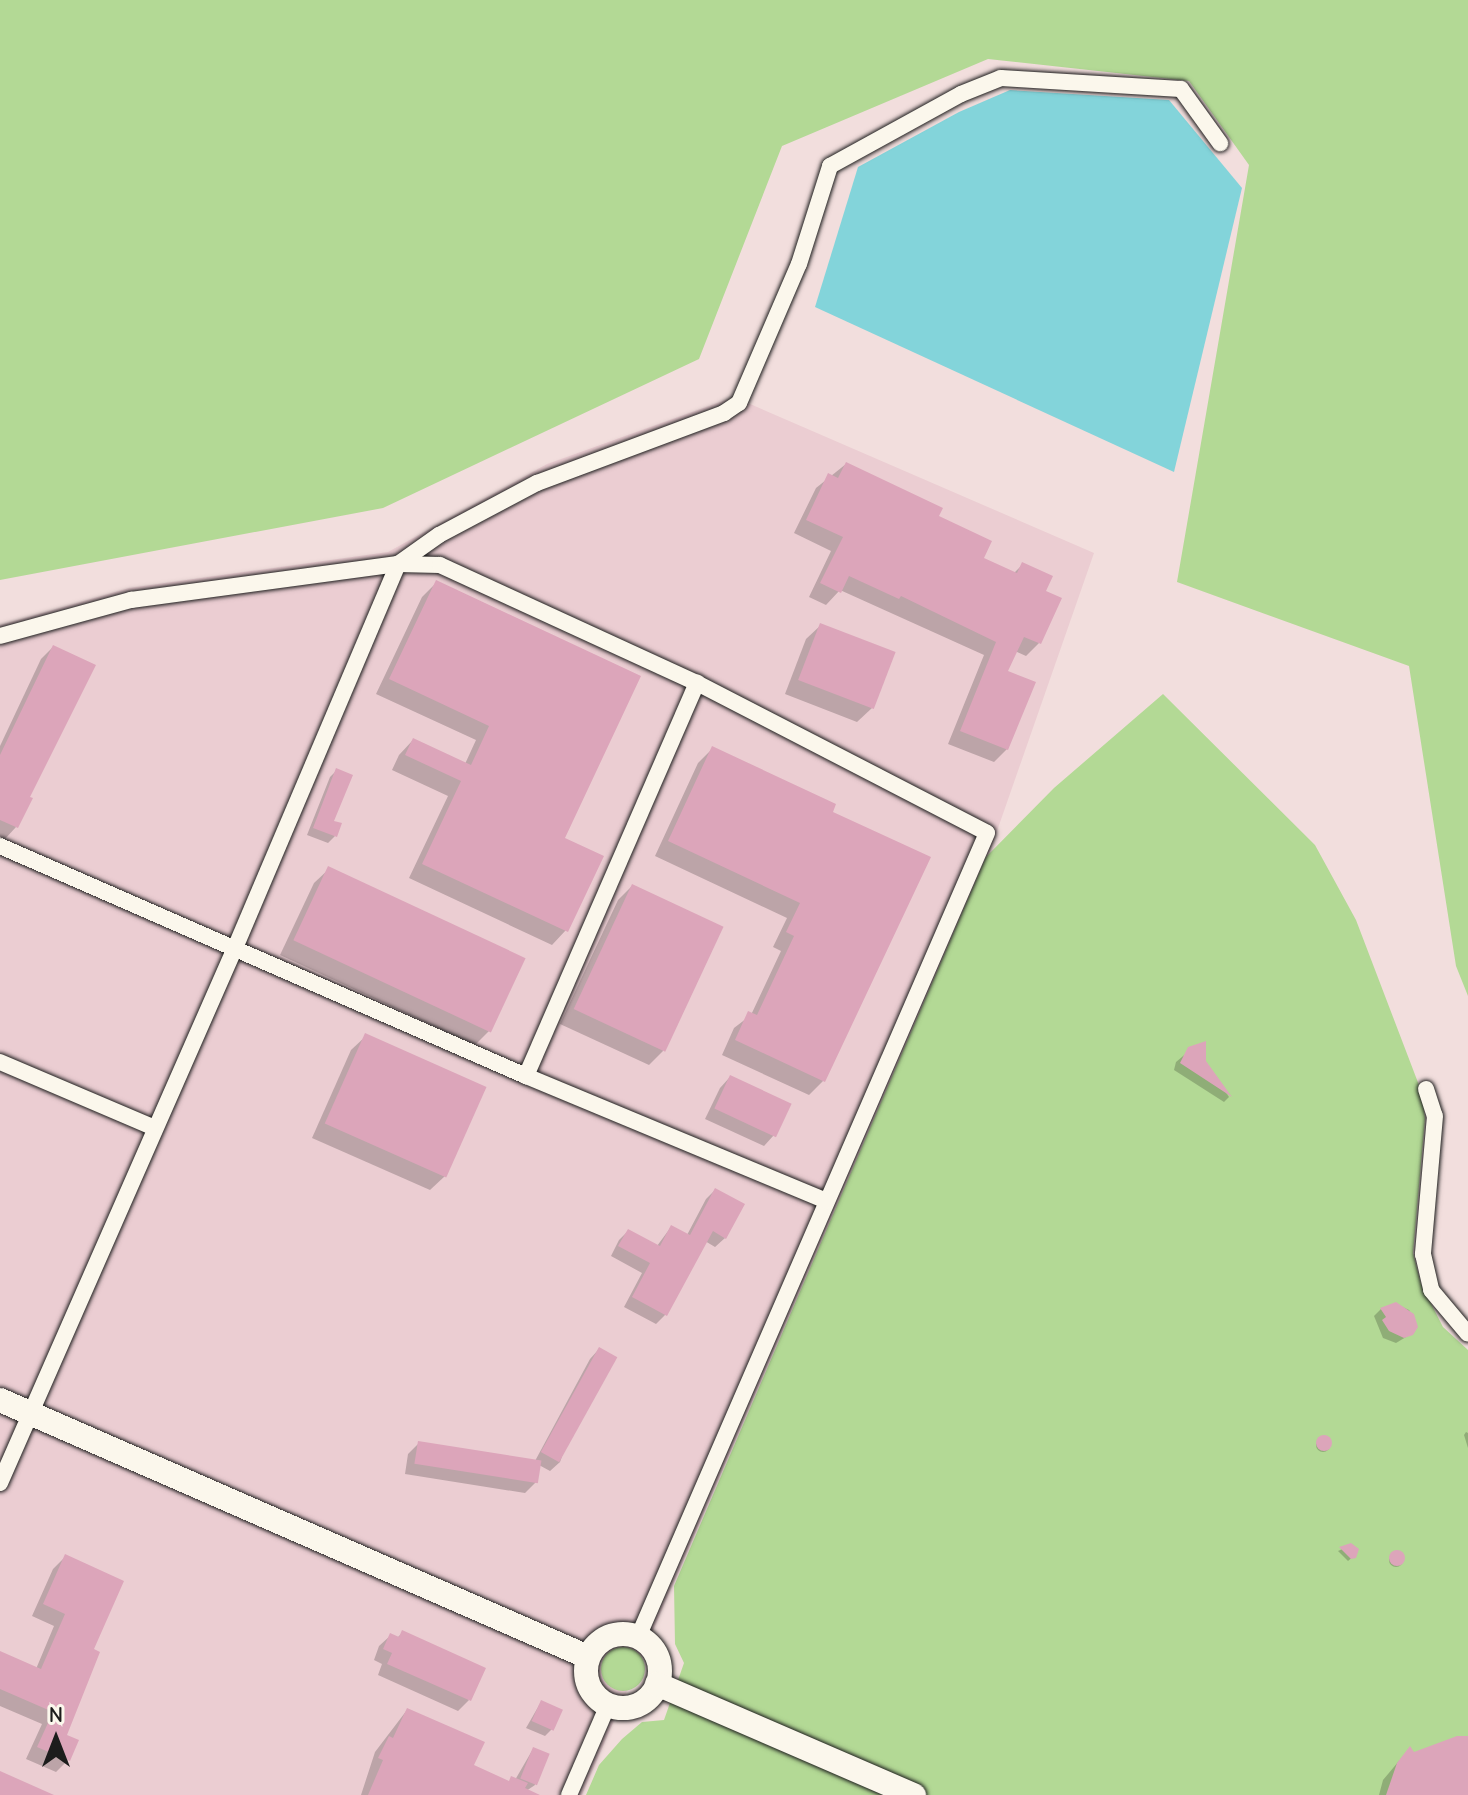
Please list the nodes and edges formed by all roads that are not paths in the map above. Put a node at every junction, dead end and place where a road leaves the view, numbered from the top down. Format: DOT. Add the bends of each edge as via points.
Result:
graph roads {
  1 [pos="1220,143"];
  2 [pos="398,564"];
  3 [pos="0,636"];
  4 [pos="697,683"];
  5 [pos="0,846"];
  6 [pos="235,948"];
  7 [pos="0,1062"];
  8 [pos="526,1076"];
  9 [pos="1426,1089"];
  10 [pos="155,1128"];
  11 [pos="826,1201"];
  12 [pos="1468,1334"];
  13 [pos="0,1400"];
  14 [pos="30,1413"];
  15 [pos="0,1483"];
  16 [pos="638,1637"];
  17 [pos="588,1657"];
  18 [pos="657,1684"];
  19 [pos="608,1705"];
  20 [pos="569,1795"];
  21 [pos="914,1795"];
  1 -- 2 [label="street" via="1181,89 1001,78 961,94 830,166 799,264 739,403 537,483 439,535"];
  2 -- 3 [label="street" via="131,600"];
  2 -- 4 [label="street" via="440,565"];
  2 -- 6 [label="street"];
  4 -- 8 [label="street"];
  4 -- 11 [label="street" via="987,833"];
  5 -- 6 [label="street"];
  6 -- 8 [label="street"];
  6 -- 10 [label="street"];
  7 -- 10 [label="street"];
  8 -- 11 [label="street"];
  9 -- 12 [label="street" via="1435,1116 1423,1254 1431,1290"];
  10 -- 14 [label="street"];
  11 -- 16 [label="street"];
  13 -- 14 [label="street"];
  14 -- 15 [label="street"];
  14 -- 17 [label="street"];
  16 -- 17 [label="street" via="604,1639"];
  16 -- 18 [label="street" via="655,1652"];
  17 -- 19 [label="street" via="587,1679"];
  18 -- 19 [label="street" via="651,1695 631,1707"];
  18 -- 21 [label="street"];
  19 -- 20 [label="street"];
}
